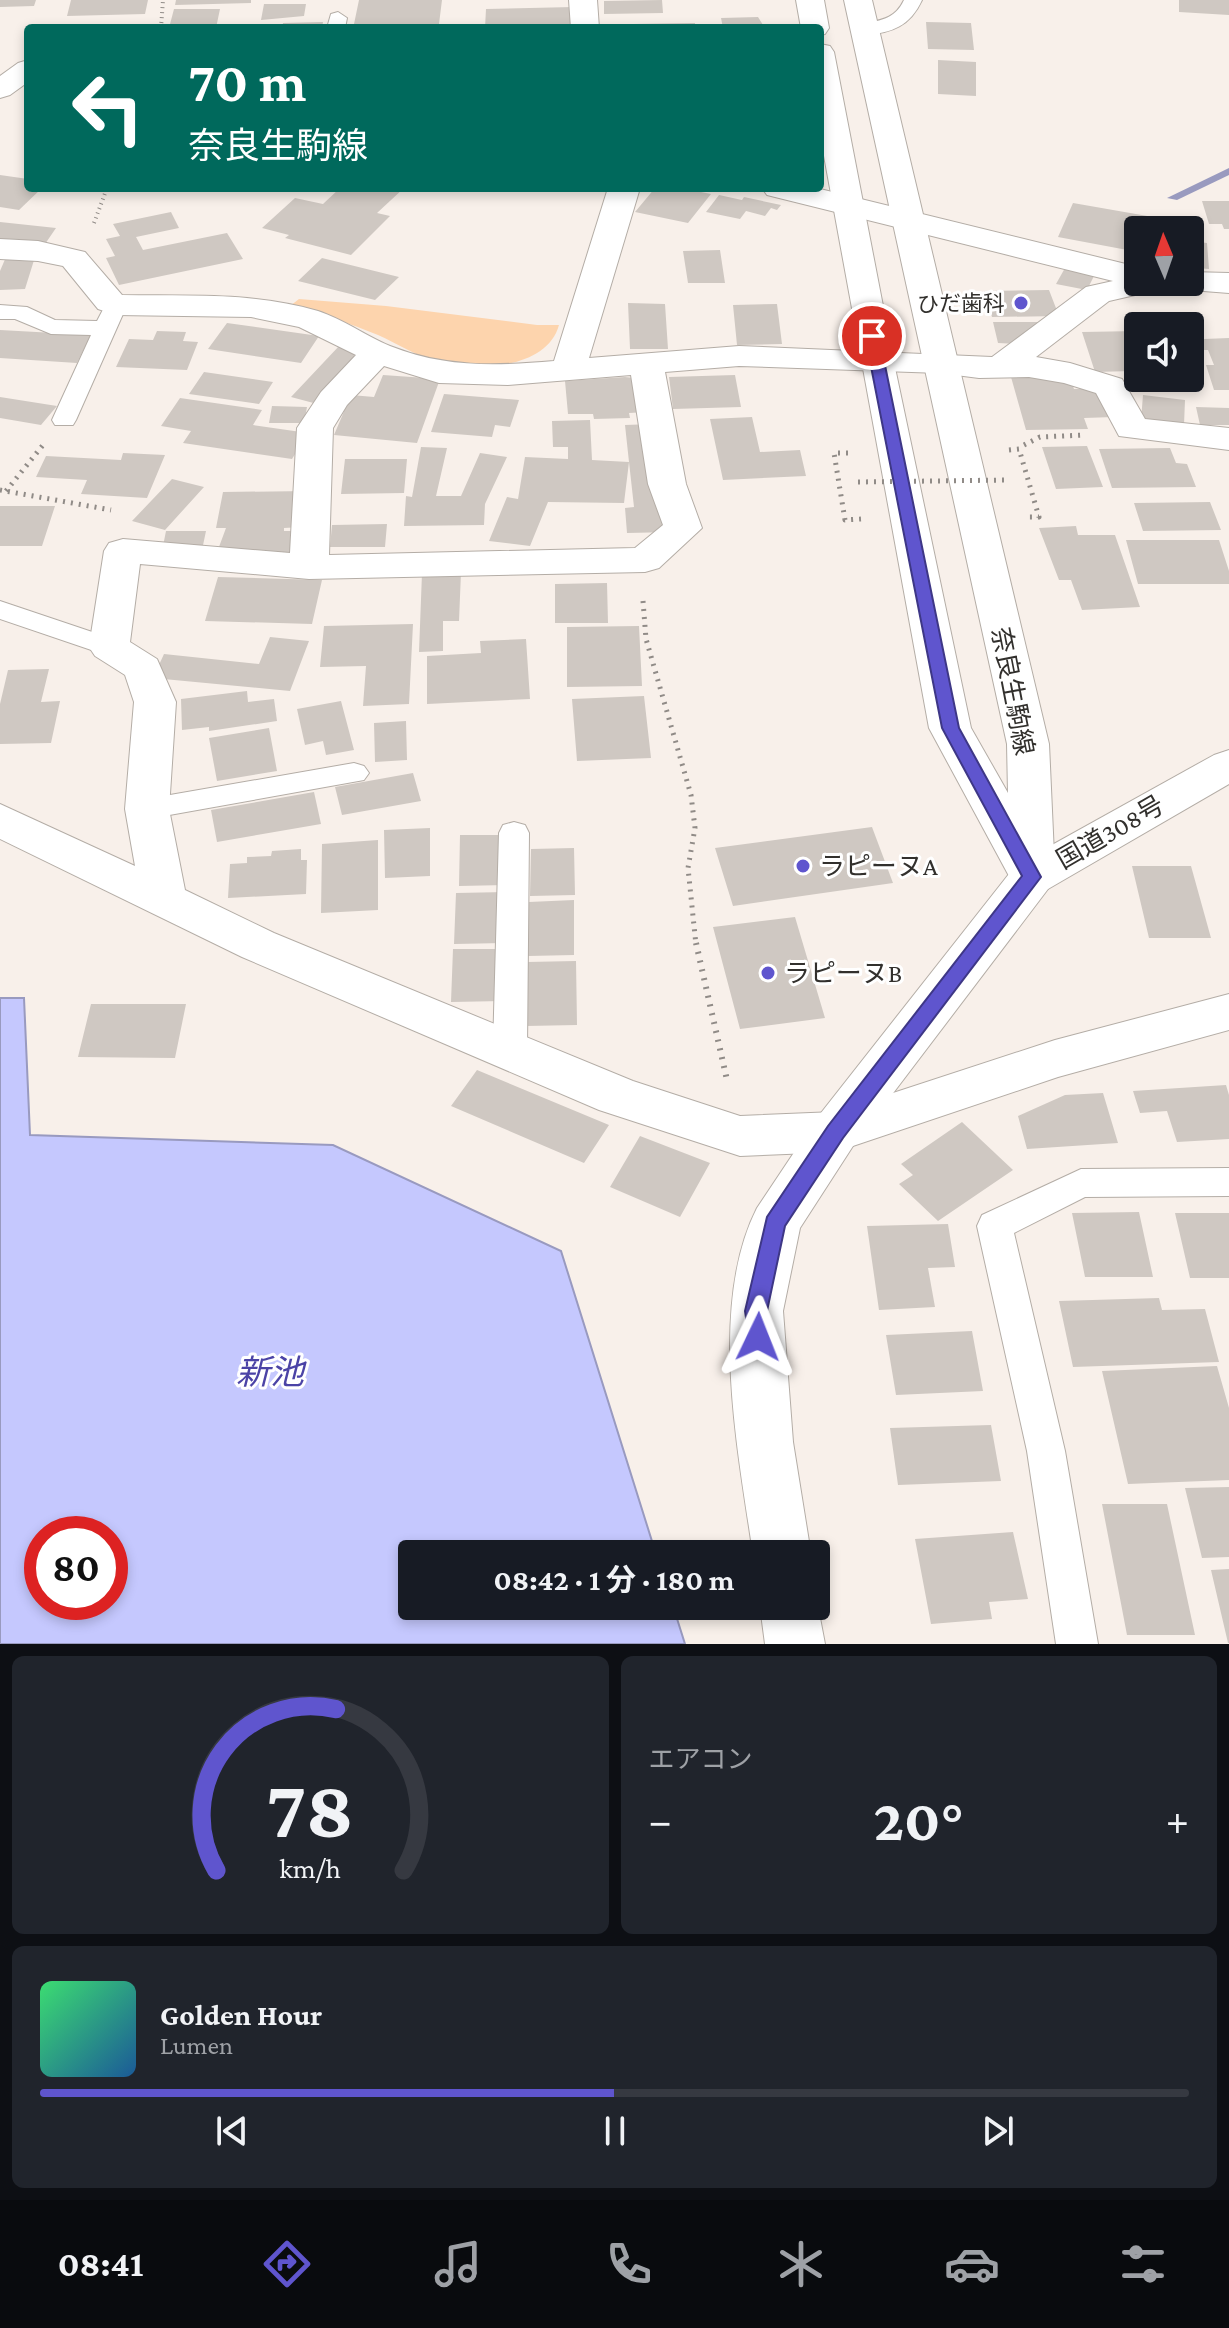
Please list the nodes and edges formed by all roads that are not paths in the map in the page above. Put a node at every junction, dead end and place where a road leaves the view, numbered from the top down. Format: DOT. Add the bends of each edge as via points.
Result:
graph roads {
  1 [pos="583,0"];
  2 [pos="810,0"];
  3 [pos="913,0"];
  4 [pos="862,14"];
  5 [pos="585,24"];
  6 [pos="814,24"];
  7 [pos="0,48"];
  8 [pos="24,60"];
  9 [pos="24,72"];
  10 [pos="824,73"];
  11 [pos="0,89"];
  12 [pos="623,192"];
  13 [pos="794,192"];
  14 [pos="850,206"];
  15 [pos="908,220"];
  16 [pos="0,249"];
  17 [pos="1124,274"];
  18 [pos="1204,282"];
  19 [pos="1229,283"];
  20 [pos="1124,288"];
  21 [pos="0,312"];
  22 [pos="111,316"];
  23 [pos="378,353"];
  24 [pos="646,363"];
  25 [pos="877,363"];
  26 [pos="940,363"];
  27 [pos="569,367"];
  28 [pos="1001,367"];
  29 [pos="64,420"];
  30 [pos="1229,439"];
  31 [pos="309,567"];
  32 [pos="0,610"];
  33 [pos="109,647"];
  34 [pos="1229,765"];
  35 [pos="354,773"];
  36 [pos="147,809"];
  37 [pos="0,820"];
  38 [pos="514,833"];
  39 [pos="1032,877"];
  40 [pos="164,899"];
  41 [pos="1229,1012"];
  42 [pos="510,1049"];
  43 [pos="835,1132"];
  44 [pos="1229,1182"];
  45 [pos="780,1540"];
  46 [pos="792,1620"];
  47 [pos="795,1644"];
  48 [pos="1077,1644"];
  1 -- 5 [label="main road"];
  2 -- 6 [label="main road"];
  3 -- 4 [label="lane" via="907,14 888,28"];
  4 -- 15 [label="main road, 奈良生駒線"];
  7 -- 8 [label="main road"];
  9 -- 11 [label="main road"];
  10 -- 14 [label="main road, 奈良生駒線"];
  12 -- 27 [label="main road"];
  13 -- 14 [label="main road"];
  14 -- 15 [label="main road"];
  14 -- 25 [label="main road, 奈良生駒線"];
  15 -- 17 [label="main road"];
  15 -- 26 [label="main road, 奈良生駒線"];
  16 -- 22 [label="main road" via="74,259 110,302"];
  18 -- 19 [label="main road"];
  20 -- 28 [label="main road" via="1098,294"];
  21 -- 22 [label="lane" via="19,312 51,327"];
  22 -- 23 [label="main road" via="251,307 309,319"];
  22 -- 29 [label="lane"];
  23 -- 27 [label="main road" via="439,373 508,375"];
  23 -- 31 [label="main road" via="333,399 315,428"];
  24 -- 25 [label="main road" via="739,356"];
  24 -- 27 [label="main road"];
  24 -- 31 [label="main road" via="664,470 683,528 644,561"];
  25 -- 26 [label="main road"];
  25 -- 39 [label="main road, 奈良生駒線" via="950,728"];
  26 -- 28 [label="main road"];
  26 -- 39 [label="main road, 奈良生駒線" via="1028,744"];
  28 -- 30 [label="main road" via="1053,370 1110,386 1132,428"];
  31 -- 33 [label="main road" via="123,551"];
  32 -- 33 [label="lane"];
  33 -- 36 [label="main road" via="143,668 155,702"];
  34 -- 39 [label="main road, 国道308号"];
  35 -- 36 [label="lane"];
  36 -- 40 [label="main road"];
  37 -- 40 [label="main road"];
  38 -- 42 [label="lane"];
  39 -- 43 [label="main road, 国道308号"];
  40 -- 42 [label="main road" via="258,945"];
  41 -- 43 [label="main road" via="1055,1059"];
  42 -- 43 [label="main road" via="617,1096 740,1136"];
  43 -- 45 [label="main road, 国道308号" via="775,1223 756,1311 765,1442"];
  44 -- 48 [label="lane" via="1081,1183 995,1226 1046,1451"];
  46 -- 47 [label="main road"];
}
